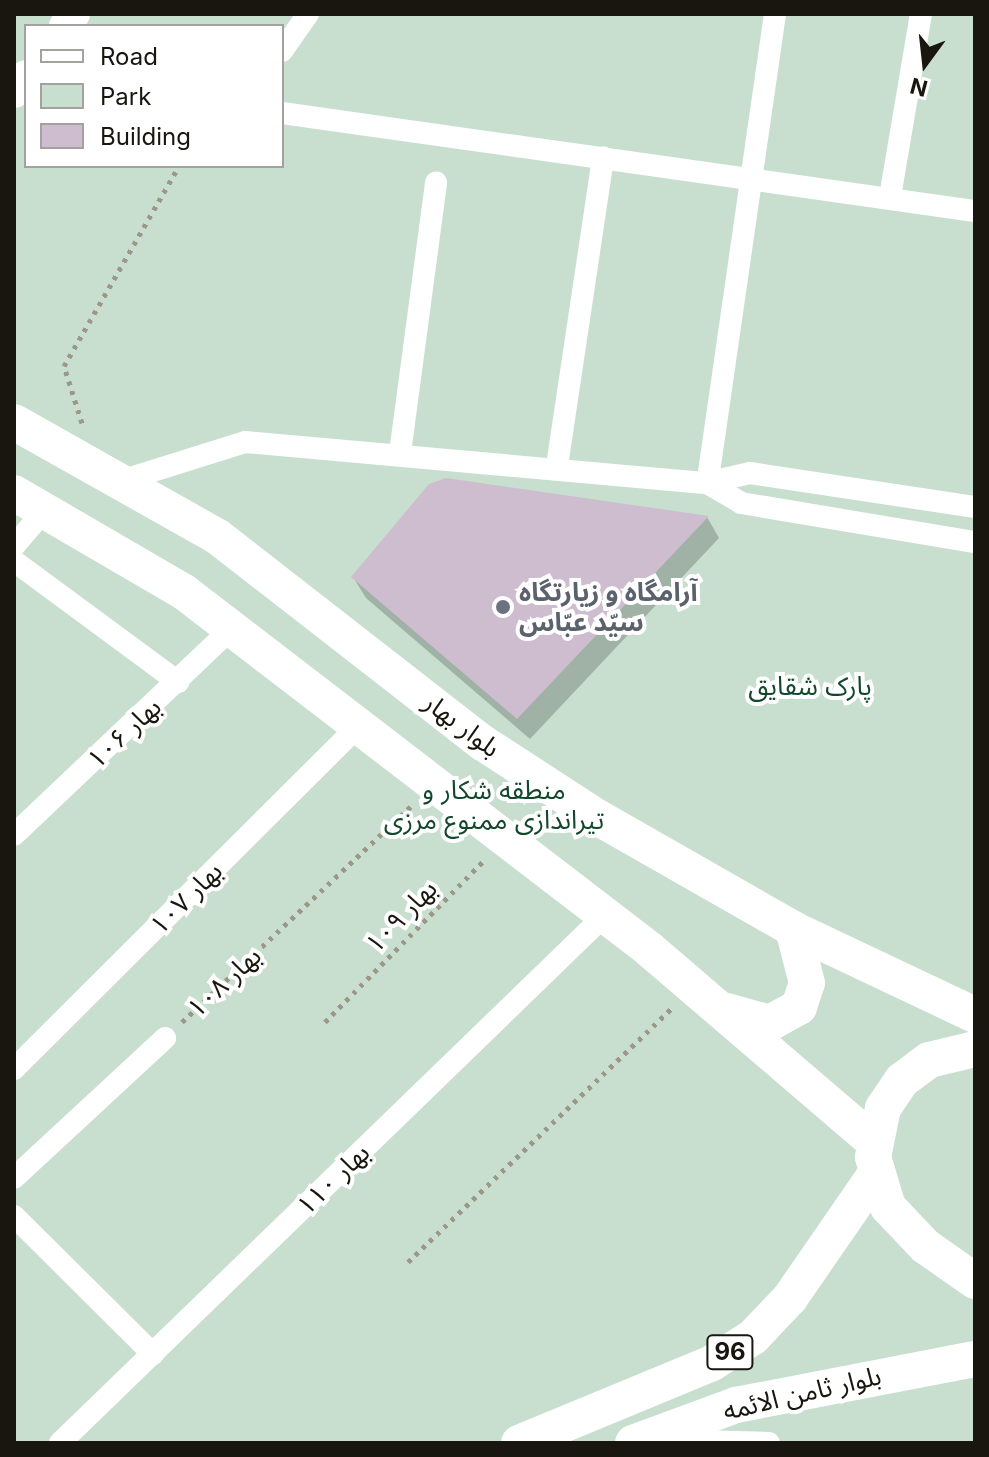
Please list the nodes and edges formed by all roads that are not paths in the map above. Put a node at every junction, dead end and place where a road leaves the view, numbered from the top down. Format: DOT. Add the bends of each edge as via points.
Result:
graph roads {
  1 [pos="308,14"];
  2 [pos="775,14"];
  3 [pos="921,14"];
  4 [pos="284,48"];
  5 [pos="284,113"];
  6 [pos="603,157"];
  7 [pos="756,179"];
  8 [pos="436,182"];
  9 [pos="890,197"];
  10 [pos="975,211"];
  11 [pos="14,422"];
  12 [pos="400,453"];
  13 [pos="557,466"];
  14 [pos="110,473"];
  15 [pos="707,483"];
  16 [pos="30,502"];
  17 [pos="975,507"];
  18 [pos="975,542"];
  19 [pos="14,546"];
  20 [pos="14,561"];
  21 [pos="232,628"];
  22 [pos="178,682"];
  23 [pos="358,726"];
  24 [pos="14,835"];
  25 [pos="605,915"];
  26 [pos="793,929"];
  27 [pos="722,1010"];
  28 [pos="975,1015"];
  29 [pos="165,1038"];
  30 [pos="975,1049"];
  31 [pos="14,1069"];
  32 [pos="874,1159"];
  33 [pos="14,1178"];
  34 [pos="14,1216"];
  35 [pos="975,1281"];
  36 [pos="153,1354"];
  37 [pos="975,1359"];
  38 [pos="637,1441"];
  39 [pos="60,1443"];
  40 [pos="519,1443"];
  41 [pos="769,1443"];
  1 -- 4 [label="street"];
  2 -- 7 [label="street"];
  3 -- 9 [label="street"];
  5 -- 6 [label="street"];
  6 -- 7 [label="street"];
  6 -- 13 [label="street"];
  7 -- 9 [label="street"];
  7 -- 15 [label="street"];
  8 -- 12 [label="street"];
  9 -- 10 [label="street"];
  11 -- 14 [label="main road, بلوار بهار"];
  12 -- 13 [label="street"];
  12 -- 14 [label="street" via="245,442"];
  13 -- 15 [label="street"];
  14 -- 26 [label="main road, بلوار بهار" via="218,537 483,743"];
  15 -- 17 [label="street" via="750,473"];
  15 -- 18 [label="street" via="741,503"];
  16 -- 19 [label="street"];
  16 -- 21 [label="main road"];
  20 -- 22 [label="street"];
  21 -- 22 [label="street, بهار ۱۰۶"];
  21 -- 23 [label="main road"];
  22 -- 24 [label="street, بهار ۱۰۶"];
  23 -- 25 [label="main road"];
  23 -- 31 [label="street, بهار ۱۰۷"];
  25 -- 27 [label="main road"];
  25 -- 36 [label="street, بهار ۱۱۰"];
  26 -- 27 [label="main road" via="807,983 799,1007 770,1023"];
  26 -- 28 [label="main road, بلوار بهار"];
  27 -- 32 [label="main road"];
  29 -- 33 [label="street, بهار ۱۰۸"];
  30 -- 32 [label="main road, 96" via="929,1060 902,1080 883,1108"];
  32 -- 35 [label="main road" via="904,1225"];
  32 -- 40 [label="main road, بلوار ثامن الائمه / 96" via="790,1298 753,1337 712,1363"];
  34 -- 36 [label="street"];
  36 -- 39 [label="street, بهار ۱۱۰"];
  37 -- 38 [label="main road, بلوار ثامن الائمه / 96" via="779,1395"];
  38 -- 41 [label="street"];
}
